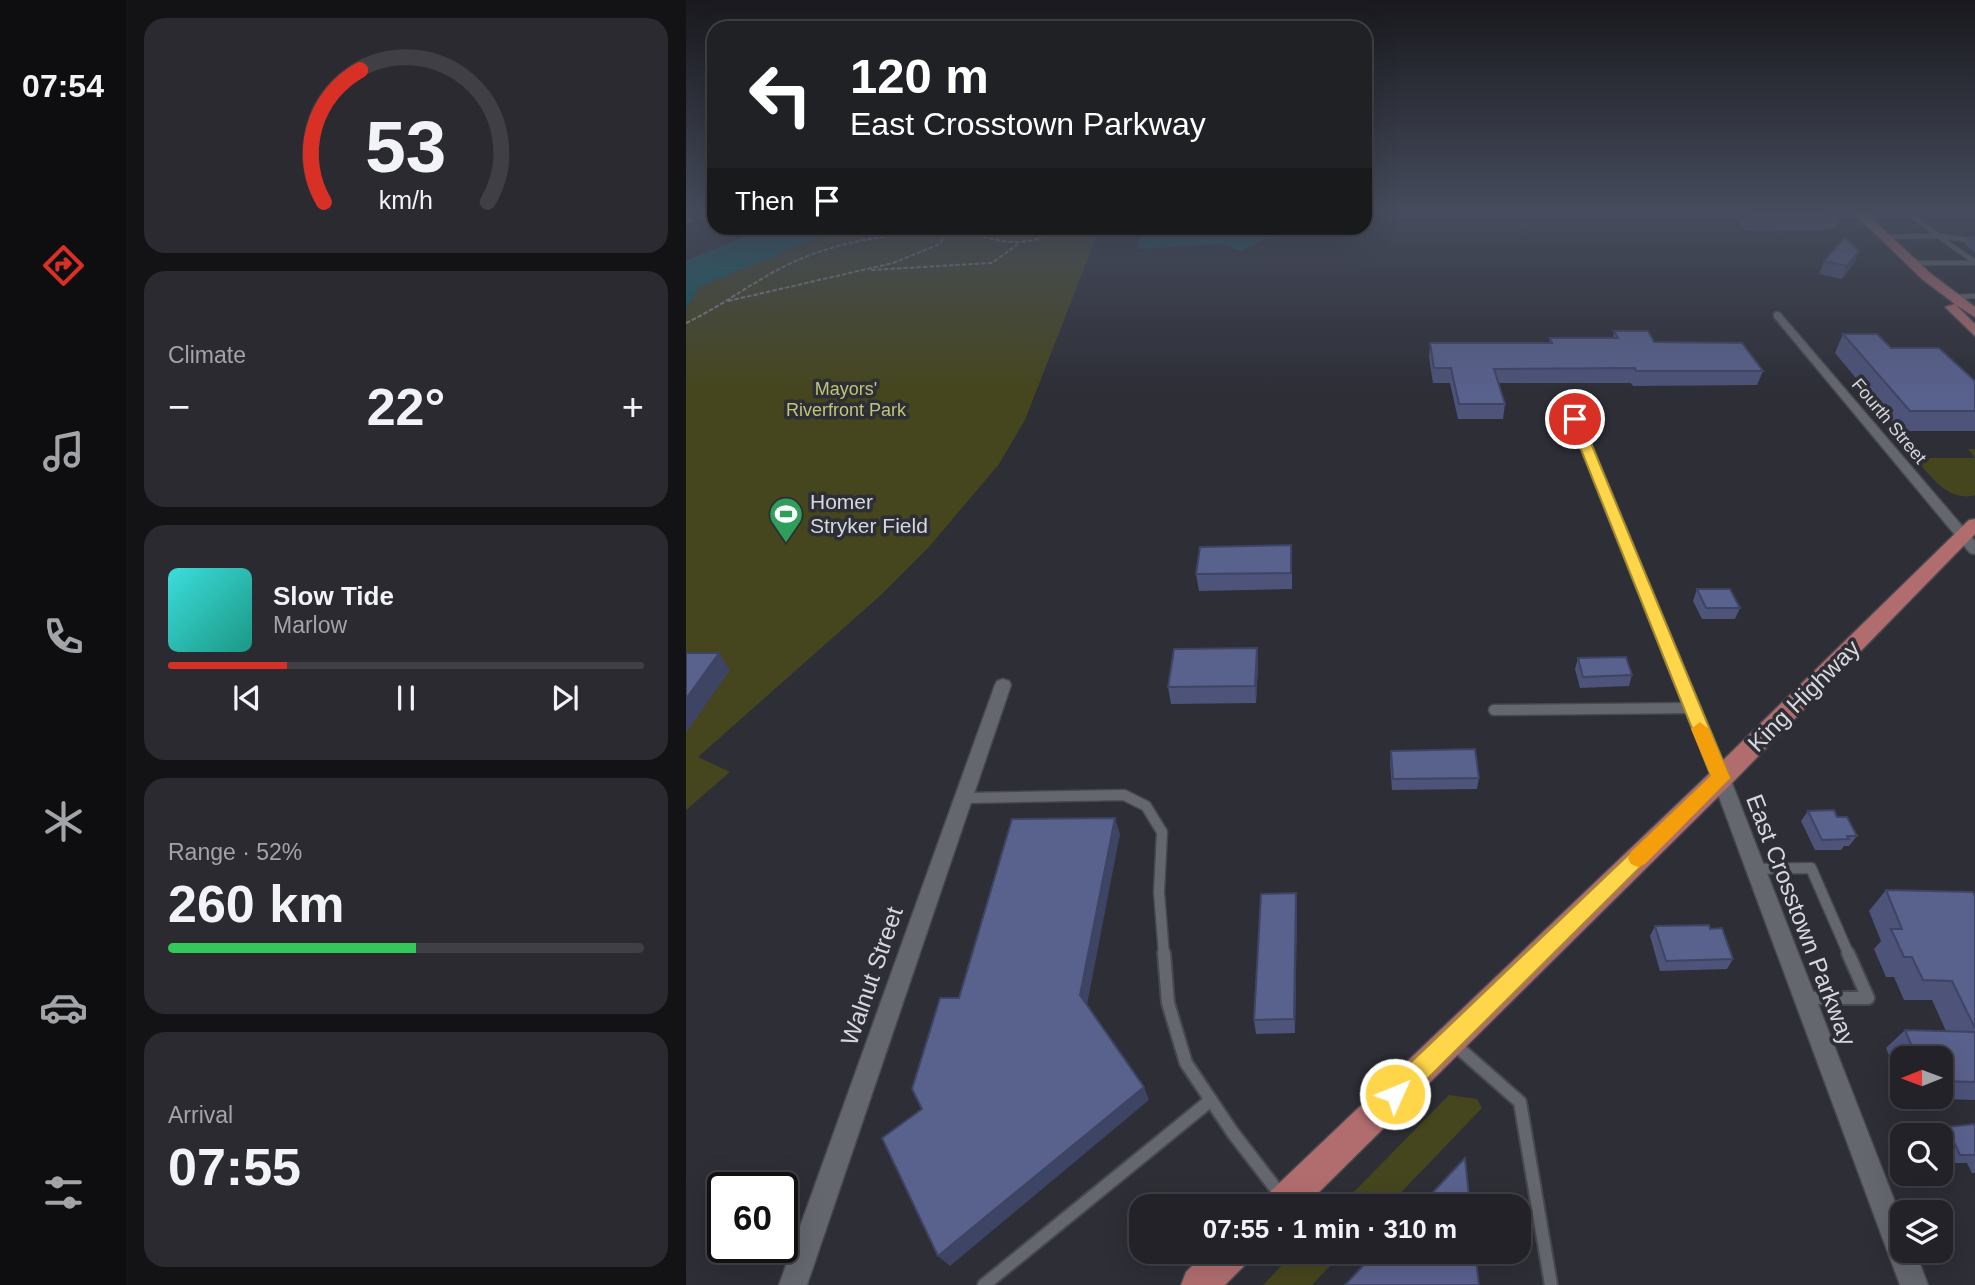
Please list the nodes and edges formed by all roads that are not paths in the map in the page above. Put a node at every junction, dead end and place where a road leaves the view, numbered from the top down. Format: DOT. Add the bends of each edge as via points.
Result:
graph roads {
  1 [pos="1920,273"];
  2 [pos="1923,273"];
  3 [pos="1975,296"];
  4 [pos="1954,297"];
  5 [pos="1975,313"];
  6 [pos="1777,315"];
  7 [pos="1975,332"];
  8 [pos="1575,419"];
  9 [pos="1972,536"];
  10 [pos="1003,685"];
  11 [pos="1691,708"];
  12 [pos="1494,710"];
  13 [pos="1721,778"];
  14 [pos="962,798"];
  15 [pos="1755,869"];
  16 [pos="1805,998"];
  17 [pos="1450,1041"];
  18 [pos="1211,1100"];
  19 [pos="1277,1194"];
  20 [pos="1292,1194"];
  21 [pos="1221,1264"];
  22 [pos="793,1285"];
  23 [pos="984,1285"];
  24 [pos="1199,1285"];
  25 [pos="1551,1285"];
  26 [pos="1914,1285"];
  1 -- 7 [label="main road"];
  2 -- 4 [label="main road"];
  3 -- 4 [label="lane"];
  4 -- 5 [label="main road"];
  6 -- 9 [label="street, Fourth Street"];
  8 -- 11 [label="street, East Crosstown Parkway"];
  9 -- 13 [label="main road, King Highway"];
  10 -- 14 [label="street, Walnut Street"];
  11 -- 12 [label="lane"];
  11 -- 13 [label="street, East Crosstown Parkway"];
  13 -- 15 [label="street, East Crosstown Parkway"];
  13 -- 17 [label="main road, King Highway"];
  14 -- 18 [label="lane" via="1124,795 1146,806 1162,832 1159,892 1168,1003 1186,1063"];
  14 -- 22 [label="street, Walnut Street"];
  15 -- 16 [label="street, East Crosstown Parkway"];
  15 -- 16 [label="lane" via="1811,869 1868,998"];
  16 -- 26 [label="street, East Crosstown Parkway"];
  17 -- 20 [label="main road, King Highway"];
  17 -- 25 [label="lane" via="1520,1102"];
  18 -- 19 [label="lane"];
  18 -- 23 [label="lane"];
  21 -- 24 [label="main road"];
}
